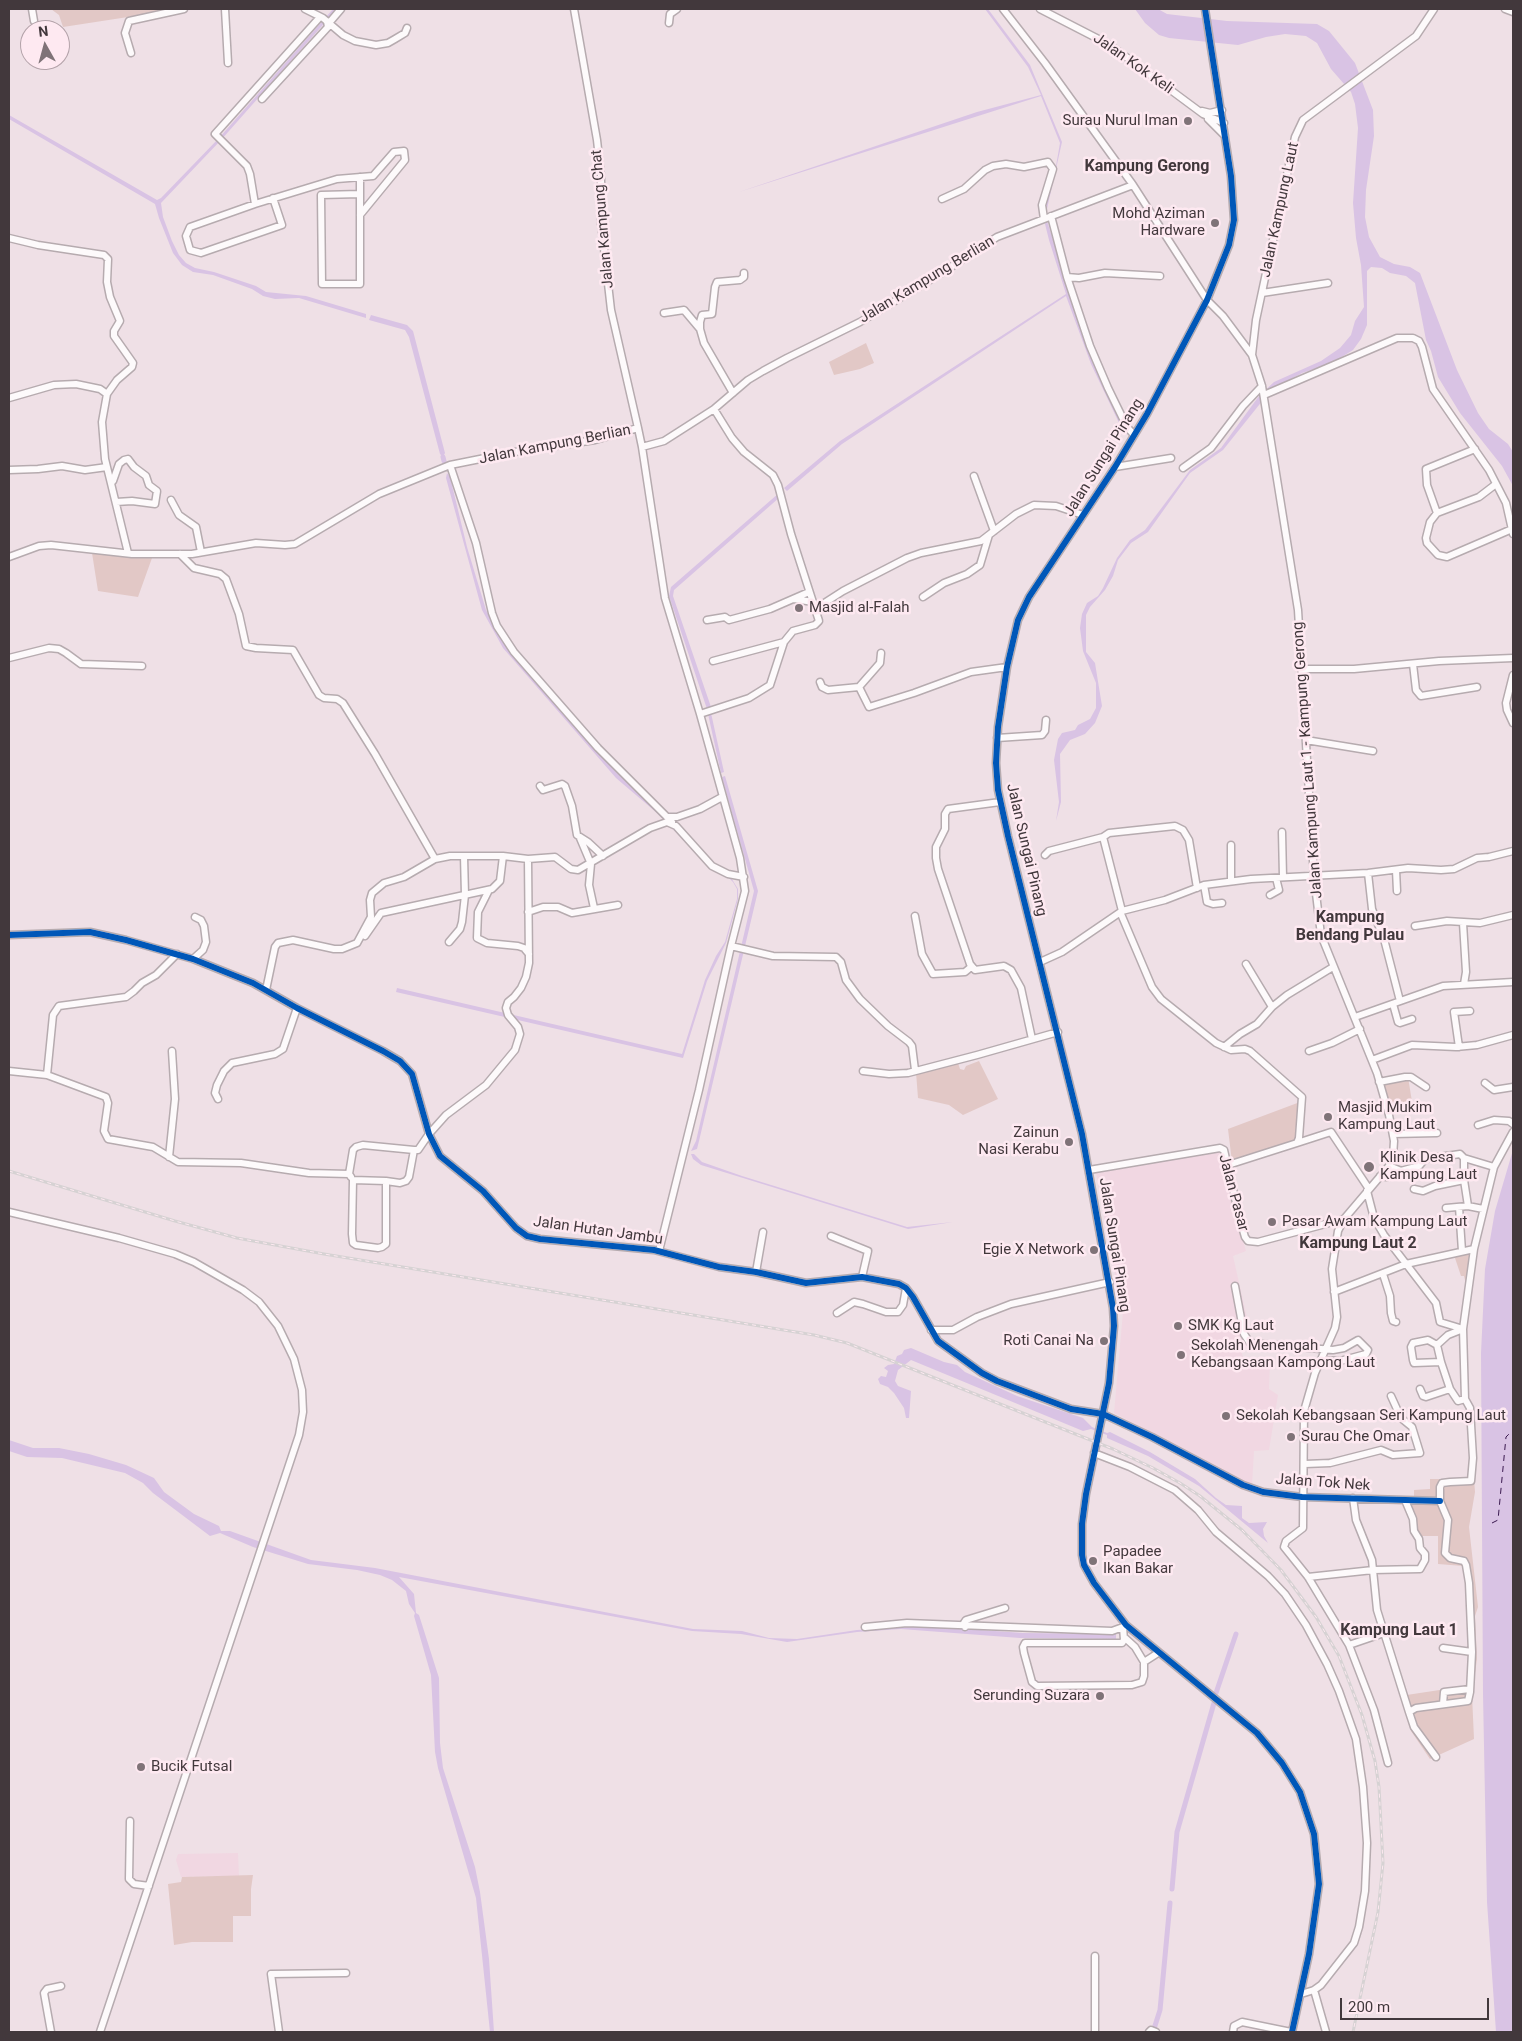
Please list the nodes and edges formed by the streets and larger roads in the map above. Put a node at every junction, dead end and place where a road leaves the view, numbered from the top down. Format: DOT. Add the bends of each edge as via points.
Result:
graph roads {
  1 [pos="184,9"];
  2 [pos="225,9"];
  3 [pos="305,9"];
  4 [pos="341,9"];
  5 [pos="574,9"];
  6 [pos="678,9"];
  7 [pos="1002,9"];
  8 [pos="1040,9"];
  9 [pos="1205,9"];
  10 [pos="1434,9"];
  11 [pos="1505,9"];
  12 [pos="1513,12"];
  13 [pos="325,20"];
  14 [pos="669,23"];
  15 [pos="407,28"];
  16 [pos="130,53"];
  17 [pos="228,63"];
  18 [pos="262,99"];
  19 [pos="1222,110"];
  20 [pos="1201,112"];
  21 [pos="1224,123"];
  22 [pos="1225,136"];
  23 [pos="360,177"];
  24 [pos="1132,186"];
  25 [pos="360,194"];
  26 [pos="273,198"];
  27 [pos="942,200"];
  28 [pos="255,204"];
  29 [pos="360,215"];
  30 [pos="1051,216"];
  31 [pos="1044,219"];
  32 [pos="9,238"];
  33 [pos="744,273"];
  34 [pos="1160,276"];
  35 [pos="1067,277"];
  36 [pos="1328,283"];
  37 [pos="1262,293"];
  38 [pos="1207,300"];
  39 [pos="664,313"];
  40 [pos="700,329"];
  41 [pos="1252,355"];
  42 [pos="1263,391"];
  43 [pos="733,393"];
  44 [pos="107,394"];
  45 [pos="9,398"];
  46 [pos="714,409"];
  47 [pos="638,428"];
  48 [pos="1134,434"];
  49 [pos="642,447"];
  50 [pos="1475,449"];
  51 [pos="1171,458"];
  52 [pos="450,465"];
  53 [pos="107,467"];
  54 [pos="1115,467"];
  55 [pos="1183,468"];
  56 [pos="9,470"];
  57 [pos="974,476"];
  58 [pos="1496,484"];
  59 [pos="112,485"];
  60 [pos="171,500"];
  61 [pos="116,502"];
  62 [pos="1438,513"];
  63 [pos="1083,515"];
  64 [pos="1513,531"];
  65 [pos="992,534"];
  66 [pos="201,552"];
  67 [pos="128,553"];
  68 [pos="180,554"];
  69 [pos="9,557"];
  70 [pos="809,592"];
  71 [pos="923,597"];
  72 [pos="793,599"];
  73 [pos="814,606"];
  74 [pos="707,620"];
  75 [pos="784,642"];
  76 [pos="881,653"];
  77 [pos="9,658"];
  78 [pos="1513,659"];
  79 [pos="713,661"];
  80 [pos="1412,664"];
  81 [pos="142,666"];
  82 [pos="1007,667"];
  83 [pos="1302,669"];
  84 [pos="1513,675"];
  85 [pos="820,682"];
  86 [pos="859,687"];
  87 [pos="1477,687"];
  88 [pos="700,714"];
  89 [pos="1046,720"];
  90 [pos="1513,723"];
  91 [pos="997,738"];
  92 [pos="1306,740"];
  93 [pos="1373,751"];
  94 [pos="540,786"];
  95 [pos="722,797"];
  96 [pos="1000,802"];
  97 [pos="669,821"];
  98 [pos="1282,832"];
  99 [pos="580,838"];
  100 [pos="1103,838"];
  101 [pos="1231,845"];
  102 [pos="1513,851"];
  103 [pos="1046,855"];
  104 [pos="464,856"];
  105 [pos="503,856"];
  106 [pos="603,856"];
  107 [pos="435,859"];
  108 [pos="528,860"];
  109 [pos="591,864"];
  110 [pos="1396,870"];
  111 [pos="1368,873"];
  112 [pos="744,877"];
  113 [pos="1280,877"];
  114 [pos="1314,877"];
  115 [pos="1231,881"];
  116 [pos="1204,885"];
  117 [pos="1196,888"];
  118 [pos="489,890"];
  119 [pos="1397,891"];
  120 [pos="465,895"];
  121 [pos="1270,895"];
  122 [pos="1222,903"];
  123 [pos="618,905"];
  124 [pos="594,908"];
  125 [pos="1122,911"];
  126 [pos="528,912"];
  127 [pos="1513,915"];
  128 [pos="915,916"];
  129 [pos="195,917"];
  130 [pos="1463,923"];
  131 [pos="1415,926"];
  132 [pos="1397,933"];
  133 [pos="9,935"];
  134 [pos="1384,939"];
  135 [pos="449,942"];
  136 [pos="357,943"];
  137 [pos="731,946"];
  138 [pos="177,954"];
  139 [pos="529,954"];
  140 [pos="193,959"];
  141 [pos="1040,962"];
  142 [pos="1246,964"];
  143 [pos="971,967"];
  144 [pos="1334,967"];
  145 [pos="1513,982"];
  146 [pos="1464,984"];
  147 [pos="266,990"];
  148 [pos="1400,1001"];
  149 [pos="1393,1004"];
  150 [pos="1272,1007"];
  151 [pos="297,1008"];
  152 [pos="1470,1011"];
  153 [pos="1355,1017"];
  154 [pos="1412,1018"];
  155 [pos="1360,1029"];
  156 [pos="1058,1032"];
  157 [pos="1513,1035"];
  158 [pos="1032,1039"];
  159 [pos="1224,1047"];
  160 [pos="1459,1047"];
  161 [pos="172,1051"];
  162 [pos="1309,1051"];
  163 [pos="1372,1060"];
  164 [pos="915,1070"];
  165 [pos="9,1071"];
  166 [pos="863,1071"];
  167 [pos="47,1074"];
  168 [pos="1379,1082"];
  169 [pos="1484,1083"];
  170 [pos="1426,1087"];
  171 [pos="1513,1087"];
  172 [pos="218,1099"];
  173 [pos="1513,1124"];
  174 [pos="1478,1125"];
  175 [pos="1513,1132"];
  176 [pos="1437,1133"];
  177 [pos="429,1134"];
  178 [pos="1393,1134"];
  179 [pos="1297,1143"];
  180 [pos="414,1150"];
  181 [pos="169,1157"];
  182 [pos="1464,1158"];
  183 [pos="1228,1165"];
  184 [pos="1389,1166"];
  185 [pos="1494,1167"];
  186 [pos="1089,1170"];
  187 [pos="1401,1170"];
  188 [pos="1380,1176"];
  189 [pos="351,1177"];
  190 [pos="1464,1180"];
  191 [pos="386,1181"];
  192 [pos="1414,1189"];
  193 [pos="1368,1190"];
  194 [pos="1468,1206"];
  195 [pos="1459,1207"];
  196 [pos="1446,1208"];
  197 [pos="1483,1209"];
  198 [pos="9,1212"];
  199 [pos="1344,1219"];
  200 [pos="763,1232"];
  201 [pos="831,1236"];
  202 [pos="1474,1249"];
  203 [pos="659,1251"];
  204 [pos="1462,1251"];
  205 [pos="1406,1264"];
  206 [pos="756,1272"];
  207 [pos="1383,1274"];
  208 [pos="862,1277"];
  209 [pos="1110,1282"];
  210 [pos="1235,1286"];
  211 [pos="906,1288"];
  212 [pos="1334,1292"];
  213 [pos="837,1313"];
  214 [pos="1396,1322"];
  215 [pos="1463,1329"];
  216 [pos="931,1330"];
  217 [pos="1437,1344"];
  218 [pos="1326,1350"];
  219 [pos="1321,1360"];
  220 [pos="1441,1362"];
  221 [pos="1420,1389"];
  222 [pos="1450,1389"];
  223 [pos="1391,1396"];
  224 [pos="1465,1399"];
  225 [pos="1104,1414"];
  226 [pos="1094,1449"];
  227 [pos="1305,1464"];
  228 [pos="1302,1497"];
  229 [pos="1353,1498"];
  230 [pos="1405,1500"];
  231 [pos="1440,1501"];
  232 [pos="1373,1570"];
  233 [pos="1308,1577"];
  234 [pos="1006,1608"];
  235 [pos="1125,1626"];
  236 [pos="866,1627"];
  237 [pos="965,1627"];
  238 [pos="1384,1633"];
  239 [pos="1124,1636"];
  240 [pos="1349,1645"];
  241 [pos="1443,1648"];
  242 [pos="1472,1652"];
  243 [pos="1158,1653"];
  244 [pos="1144,1662"];
  245 [pos="1470,1690"];
  246 [pos="1444,1704"];
  247 [pos="1409,1712"];
  248 [pos="1436,1757"];
  249 [pos="1388,1763"];
  250 [pos="130,1821"];
  251 [pos="149,1886"];
  252 [pos="1095,1956"];
  253 [pos="346,1973"];
  254 [pos="61,1986"];
  255 [pos="1314,1990"];
  256 [pos="1301,1994"];
  257 [pos="51,2032"];
  258 [pos="100,2032"];
  259 [pos="279,2032"];
  260 [pos="1094,2032"];
  261 [pos="1232,2032"];
  262 [pos="1292,2032"];
  263 [pos="1326,2032"];
  1 -- 16 [label="street" via="129,21 125,32"];
  2 -- 17 [label="street"];
  3 -- 13 [label="street"];
  4 -- 13 [label="street"];
  5 -- 47 [label="street, Jalan Kampung Chat" via="597,140 601,222 611,310"];
  6 -- 14 [label="street" via="670,14"];
  7 -- 24 [label="street, Jalan Kampung Laut 1 - Kampung Gerong" via="1046,63"];
  8 -- 20 [label="street, Jalan Kok Keli" via="1110,45"];
  9 -- 19 [label="street, Jalan Sungai Pinang"];
  10 -- 37 [label="street, Jalan Kampung Laut" via="1416,36 1303,120 1295,137"];
  11 -- 12 [label="street"];
  13 -- 15 [label="street" via="343,35 376,45 396,39"];
  13 -- 18 [label="street" via="328,27"];
  13 -- 28 [label="street" via="215,134 247,166"];
  19 -- 20 [label="street"];
  19 -- 21 [label="street, Jalan Sungai Pinang"];
  20 -- 21 [label="street, Jalan Kok Keli"];
  20 -- 22 [label="street"];
  21 -- 22 [label="street, Jalan Sungai Pinang"];
  22 -- 38 [label="street, Jalan Sungai Pinang" via="1234,220 1224,261"];
  23 -- 25 [label="street"];
  23 -- 26 [label="street" via="337,179"];
  23 -- 29 [label="street" via="373,176 394,152 404,150 405,160"];
  24 -- 30 [label="street, Jalan Kampung Berlian"];
  24 -- 38 [label="street, Jalan Kampung Laut 1 - Kampung Gerong"];
  25 -- 29 [label="street"];
  25 -- 29 [label="street" via="321,194 322,284 360,284"];
  26 -- 28 [label="street"];
  26 -- 28 [label="street" via="282,225 201,253 190,250 186,236 190,227"];
  27 -- 31 [label="street" via="964,189 993,166 1024,167 1048,162 1053,169 1042,205"];
  30 -- 31 [label="street, Jalan Kampung Berlian"];
  30 -- 35 [label="street"];
  31 -- 43 [label="street, Jalan Kampung Berlian" via="996,237 945,272 860,322 786,358 748,380"];
  32 -- 44 [label="street" via="38,246 104,255 108,259 107,282 120,321 114,336 133,365"];
  33 -- 40 [label="street" via="740,280 718,282 712,314 702,316"];
  34 -- 35 [label="street" via="1105,274"];
  35 -- 48 [label="street" via="1090,346 1127,427"];
  36 -- 37 [label="street"];
  37 -- 41 [label="street, Jalan Kampung Laut"];
  38 -- 41 [label="street, Jalan Kampung Laut 1 - Kampung Gerong"];
  38 -- 48 [label="street, Jalan Sungai Pinang"];
  39 -- 40 [label="street" via="684,310"];
  40 -- 43 [label="street" via="712,358"];
  41 -- 42 [label="street, Jalan Kampung Laut 1 - Kampung Gerong"];
  42 -- 50 [label="street" via="1397,338 1414,338 1422,347 1437,396"];
  42 -- 55 [label="street" via="1243,406 1211,448"];
  42 -- 83 [label="street, Jalan Kampung Laut 1 - Kampung Gerong" via="1297,603"];
  43 -- 46 [label="street, Jalan Kampung Berlian"];
  44 -- 45 [label="street" via="100,389 69,384"];
  44 -- 53 [label="street" via="102,422"];
  46 -- 49 [label="street, Jalan Kampung Berlian" via="674,436"];
  46 -- 70 [label="street" via="744,452 773,475"];
  47 -- 49 [label="street, Jalan Kampung Berlian"];
  47 -- 52 [label="street, Jalan Kampung Berlian" via="595,440"];
  48 -- 54 [label="street, Jalan Sungai Pinang"];
  49 -- 88 [label="street" via="665,598"];
  50 -- 58 [label="street"];
  50 -- 62 [label="street" via="1426,469 1430,497"];
  51 -- 54 [label="street"];
  52 -- 66 [label="street, Jalan Kampung Berlian" via="379,494 295,544 256,543"];
  52 -- 97 [label="street" via="476,543 497,626 514,652 608,759"];
  53 -- 56 [label="street"];
  53 -- 59 [label="street"];
  54 -- 63 [label="street, Jalan Sungai Pinang"];
  57 -- 65 [label="street"];
  58 -- 62 [label="street" via="1479,496"];
  58 -- 64 [label="street" via="1506,503"];
  59 -- 61 [label="street"];
  59 -- 61 [label="street" via="119,464 128,459 157,491 156,504"];
  60 -- 66 [label="street" via="179,515 196,528"];
  61 -- 67 [label="street"];
  62 -- 64 [label="street" via="1430,522 1426,538 1442,557"];
  63 -- 65 [label="street" via="1056,506 1034,505 1016,514"];
  63 -- 82 [label="street, Jalan Sungai Pinang" via="1029,598 1018,620"];
  65 -- 71 [label="street" via="980,565"];
  65 -- 73 [label="street" via="976,543 908,558"];
  66 -- 68 [label="street, Jalan Kampung Berlian"];
  67 -- 68 [label="street, Jalan Kampung Berlian"];
  67 -- 69 [label="street, Jalan Kampung Berlian" via="51,545"];
  68 -- 107 [label="street" via="194,568 220,574 226,579 246,646 293,650 319,695 337,699 343,704 376,754"];
  70 -- 72 [label="street"];
  70 -- 73 [label="street"];
  72 -- 73 [label="street"];
  72 -- 74 [label="street" via="729,620 725,617"];
  73 -- 75 [label="street" via="820,621 793,631"];
  75 -- 79 [label="street"];
  75 -- 88 [label="street" via="770,685 749,698"];
  76 -- 86 [label="street" via="880,663"];
  77 -- 81 [label="street" via="49,648 60,649 80,664"];
  78 -- 80 [label="street"];
  80 -- 83 [label="street"];
  80 -- 87 [label="street" via="1416,690 1421,696"];
  82 -- 86 [label="street" via="971,672 870,707"];
  82 -- 91 [label="street, Jalan Sungai Pinang"];
  83 -- 92 [label="street, Jalan Kampung Laut 1 - Kampung Gerong"];
  84 -- 90 [label="street" via="1506,703"];
  85 -- 86 [label="street" via="828,690"];
  88 -- 95 [label="street"];
  89 -- 91 [label="street" via="1045,732 1039,736"];
  91 -- 96 [label="street, Jalan Sungai Pinang"];
  92 -- 93 [label="street"];
  92 -- 114 [label="street, Jalan Kampung Laut 1 - Kampung Gerong"];
  94 -- 99 [label="street" via="543,790 562,784 565,786"];
  95 -- 97 [label="street" via="669,818"];
  95 -- 112 [label="street"];
  96 -- 141 [label="street, Jalan Sungai Pinang"];
  96 -- 143 [label="street" via="948,809 945,829 936,846 938,869"];
  97 -- 106 [label="street"];
  97 -- 112 [label="street" via="712,866"];
  98 -- 113 [label="street"];
  99 -- 106 [label="street"];
  99 -- 109 [label="street"];
  100 -- 103 [label="street" via="1049,851"];
  100 -- 117 [label="street" via="1127,830 1179,828 1189,840"];
  100 -- 125 [label="street"];
  101 -- 115 [label="street"];
  102 -- 110 [label="street" via="1477,858 1454,869"];
  104 -- 105 [label="street"];
  104 -- 107 [label="street"];
  104 -- 120 [label="street"];
  105 -- 108 [label="street"];
  105 -- 118 [label="street" via="500,881"];
  106 -- 109 [label="street"];
  107 -- 136 [label="street" via="372,893 371,917"];
  108 -- 109 [label="street" via="555,857 574,870"];
  108 -- 126 [label="street"];
  109 -- 124 [label="street" via="589,885"];
  110 -- 111 [label="street"];
  110 -- 119 [label="street"];
  111 -- 114 [label="street"];
  111 -- 134 [label="street" via="1372,909"];
  112 -- 137 [label="street" via="744,897"];
  113 -- 114 [label="street"];
  113 -- 115 [label="street"];
  113 -- 121 [label="street" via="1279,890"];
  114 -- 144 [label="street, Jalan Kampung Laut 1 - Kampung Gerong" via="1321,935"];
  115 -- 116 [label="street"];
  116 -- 117 [label="street"];
  116 -- 122 [label="street" via="1207,902"];
  117 -- 125 [label="street"];
  118 -- 120 [label="street"];
  118 -- 139 [label="street" via="478,912 477,938 487,943 518,946"];
  120 -- 135 [label="street" via="460,930"];
  120 -- 136 [label="street" via="381,913"];
  123 -- 124 [label="street"];
  124 -- 126 [label="street" via="570,913 549,907"];
  125 -- 141 [label="street" via="1062,952"];
  125 -- 159 [label="street" via="1152,987 1161,999"];
  126 -- 139 [label="street"];
  127 -- 130 [label="street" via="1480,923"];
  128 -- 143 [label="street" via="922,954 933,974 965,972"];
  129 -- 140 [label="street" via="204,926 206,942"];
  130 -- 131 [label="street" via="1447,921"];
  130 -- 146 [label="street"];
  132 -- 134 [label="street"];
  133 -- 138 [label="street, Jalan Hutan Jambu" via="90,932"];
  134 -- 148 [label="street"];
  136 -- 147 [label="street" via="334,949 293,940 278,943"];
  137 -- 164 [label="street" via="773,956 836,957 841,962 846,980 860,999 912,1046"];
  137 -- 203 [label="street"];
  138 -- 140 [label="street, Jalan Hutan Jambu"];
  138 -- 167 [label="street" via="130,995 59,1006 52,1016"];
  139 -- 177 [label="street" via="526,977 518,993 508,1002 507,1012 520,1034 516,1050 486,1085 450,1112"];
  140 -- 147 [label="street, Jalan Hutan Jambu"];
  141 -- 156 [label="street, Jalan Sungai Pinang"];
  142 -- 150 [label="street"];
  143 -- 158 [label="street" via="975,970 1004,966 1011,970 1021,988"];
  144 -- 150 [label="street"];
  144 -- 153 [label="street, Jalan Kampung Laut 1 - Kampung Gerong"];
  145 -- 146 [label="street"];
  146 -- 148 [label="street" via="1443,986"];
  147 -- 151 [label="street, Jalan Hutan Jambu"];
  148 -- 149 [label="street"];
  149 -- 153 [label="street"];
  149 -- 154 [label="street" via="1398,1022"];
  150 -- 159 [label="street" via="1257,1024"];
  151 -- 172 [label="street" via="283,1049 275,1054 232,1063 216,1085"];
  151 -- 177 [label="street, Jalan Hutan Jambu" via="383,1051 407,1068 416,1083"];
  152 -- 160 [label="street" via="1454,1012"];
  153 -- 155 [label="street, Jalan Kampung Laut 1 - Kampung Gerong"];
  155 -- 162 [label="street"];
  155 -- 163 [label="street, Jalan Kampung Laut 1 - Kampung Gerong"];
  156 -- 158 [label="street"];
  156 -- 186 [label="street, Jalan Sungai Pinang"];
  157 -- 160 [label="street"];
  158 -- 164 [label="street"];
  159 -- 179 [label="street" via="1250,1051 1302,1097"];
  160 -- 163 [label="street" via="1412,1045"];
  161 -- 181 [label="street" via="175,1099"];
  163 -- 168 [label="street, Jalan Kampung Laut 1 - Kampung Gerong"];
  164 -- 166 [label="street" via="904,1074"];
  165 -- 167 [label="street"];
  167 -- 181 [label="street" via="106,1097 104,1131 108,1139 153,1147"];
  168 -- 170 [label="street" via="1411,1077"];
  168 -- 178 [label="street, Jalan Kampung Laut 1 - Kampung Gerong"];
  169 -- 171 [label="street" via="1494,1090"];
  173 -- 174 [label="street" via="1494,1120"];
  175 -- 185 [label="street"];
  176 -- 178 [label="street"];
  177 -- 180 [label="street" via="418,1150"];
  177 -- 203 [label="street, Jalan Hutan Jambu" via="440,1156 483,1191 516,1228 528,1236"];
  178 -- 184 [label="street, Jalan Kampung Laut 1 - Kampung Gerong" via="1393,1157"];
  179 -- 183 [label="street"];
  179 -- 193 [label="street" via="1331,1132"];
  180 -- 189 [label="street" via="356,1147"];
  180 -- 191 [label="street" via="406,1181"];
  181 -- 189 [label="street" via="178,1162 241,1163"];
  182 -- 185 [label="street"];
  182 -- 187 [label="street" via="1460,1154 1425,1159 1419,1166"];
  182 -- 190 [label="street"];
  183 -- 186 [label="street, Jalan Pasar" via="1224,1150 1220,1148"];
  183 -- 199 [label="street, Jalan Pasar" via="1248,1241 1258,1242"];
  184 -- 187 [label="street"];
  184 -- 188 [label="street"];
  185 -- 197 [label="street"];
  186 -- 209 [label="street, Jalan Sungai Pinang"];
  187 -- 188 [label="street" via="1387,1177"];
  188 -- 193 [label="street"];
  189 -- 191 [label="street"];
  189 -- 191 [label="street" via="353,1242 378,1248 386,1238"];
  190 -- 192 [label="street" via="1423,1191"];
  190 -- 194 [label="street"];
  193 -- 199 [label="street"];
  193 -- 205 [label="street" via="1374,1218"];
  194 -- 195 [label="street"];
  194 -- 197 [label="street"];
  195 -- 196 [label="street"];
  195 -- 204 [label="street"];
  197 -- 202 [label="street"];
  198 -- 251 [label="street" via="175,1254 243,1290 270,1315 288,1344 302,1390 299,1435"];
  199 -- 212 [label="street" via="1335,1246"];
  200 -- 206 [label="street"];
  201 -- 208 [label="street" via="868,1251"];
  202 -- 204 [label="street"];
  202 -- 215 [label="street"];
  203 -- 206 [label="street, Jalan Hutan Jambu"];
  204 -- 205 [label="street"];
  205 -- 207 [label="street"];
  205 -- 215 [label="street" via="1436,1303 1440,1322"];
  206 -- 208 [label="street, Jalan Hutan Jambu" via="806,1283"];
  207 -- 212 [label="street"];
  207 -- 214 [label="street" via="1393,1321"];
  208 -- 211 [label="street, Jalan Hutan Jambu"];
  209 -- 216 [label="street" via="1012,1304 953,1330"];
  209 -- 225 [label="street, Jalan Sungai Pinang" via="1114,1326"];
  210 -- 218 [label="street" via="1244,1334 1250,1342"];
  211 -- 213 [label="street" via="903,1305 898,1312 886,1312 854,1302"];
  211 -- 216 [label="street"];
  212 -- 218 [label="street" via="1336,1328"];
  215 -- 217 [label="street"];
  215 -- 224 [label="street"];
  216 -- 225 [label="street" via="944,1346 997,1381 1071,1409"];
  217 -- 220 [label="street"];
  217 -- 220 [label="street" via="1428,1340 1413,1343 1413,1360 1414,1364"];
  218 -- 219 [label="street"];
  218 -- 219 [label="street" via="1344,1348 1358,1340 1368,1351 1340,1361"];
  219 -- 227 [label="street" via="1304,1411"];
  220 -- 222 [label="street"];
  221 -- 222 [label="street" via="1426,1397"];
  222 -- 224 [label="street" via="1458,1400"];
  223 -- 227 [label="street" via="1401,1418 1412,1427 1420,1453 1393,1455 1381,1450 1330,1463"];
  224 -- 231 [label="street" via="1470,1408 1471,1481 1442,1483"];
  225 -- 226 [label="street, Jalan Sungai Pinang"];
  225 -- 228 [label="street, Jalan Tok Nek" via="1243,1485 1263,1492"];
  226 -- 235 [label="street, Jalan Sungai Pinang" via="1082,1524 1082,1555 1094,1583"];
  226 -- 255 [label="street" via="1175,1490 1216,1532 1268,1576 1306,1625 1339,1691 1356,1739 1366,1811 1367,1872 1356,1939"];
  227 -- 228 [label="street"];
  228 -- 229 [label="street, Jalan Tok Nek"];
  228 -- 233 [label="street" via="1303,1528 1286,1541 1284,1547"];
  229 -- 230 [label="street, Jalan Tok Nek"];
  229 -- 232 [label="street" via="1356,1520"];
  230 -- 231 [label="street, Jalan Tok Nek"];
  230 -- 232 [label="street" via="1425,1560 1420,1569"];
  231 -- 242 [label="street" via="1448,1520 1444,1553 1464,1561 1466,1565"];
  232 -- 233 [label="street"];
  232 -- 238 [label="street" via="1377,1610"];
  233 -- 240 [label="street"];
  234 -- 237 [label="street" via="968,1619"];
  235 -- 237 [label="street" via="1112,1631"];
  235 -- 239 [label="street"];
  235 -- 243 [label="street, Jalan Sungai Pinang"];
  236 -- 237 [label="street" via="907,1624"];
  238 -- 240 [label="street"];
  238 -- 247 [label="street"];
  239 -- 244 [label="street" via="1135,1646"];
  239 -- 244 [label="street" via="1124,1642 1120,1643 1025,1643 1023,1647 1031,1679 1037,1686 1132,1685 1143,1681"];
  240 -- 249 [label="street" via="1374,1710"];
  241 -- 242 [label="street"];
  242 -- 245 [label="street"];
  243 -- 244 [label="street"];
  243 -- 256 [label="street, Jalan Sungai Pinang" via="1270,1746 1292,1777 1307,1808 1314,1834 1319,1884"];
  245 -- 246 [label="street" via="1468,1701"];
  245 -- 246 [label="street" via="1444,1692"];
  246 -- 247 [label="street"];
  247 -- 248 [label="street" via="1414,1727"];
  250 -- 251 [label="street" via="129,1879 134,1884"];
  251 -- 258 [label="street"];
  252 -- 260 [label="street"];
  253 -- 259 [label="street" via="271,1974"];
  254 -- 257 [label="street" via="47,1988 44,1993"];
  255 -- 256 [label="street"];
  255 -- 263 [label="street"];
  256 -- 262 [label="street, Jalan Sungai Pinang"];
  261 -- 262 [label="street" via="1234,2026 1242,2022"];
}
